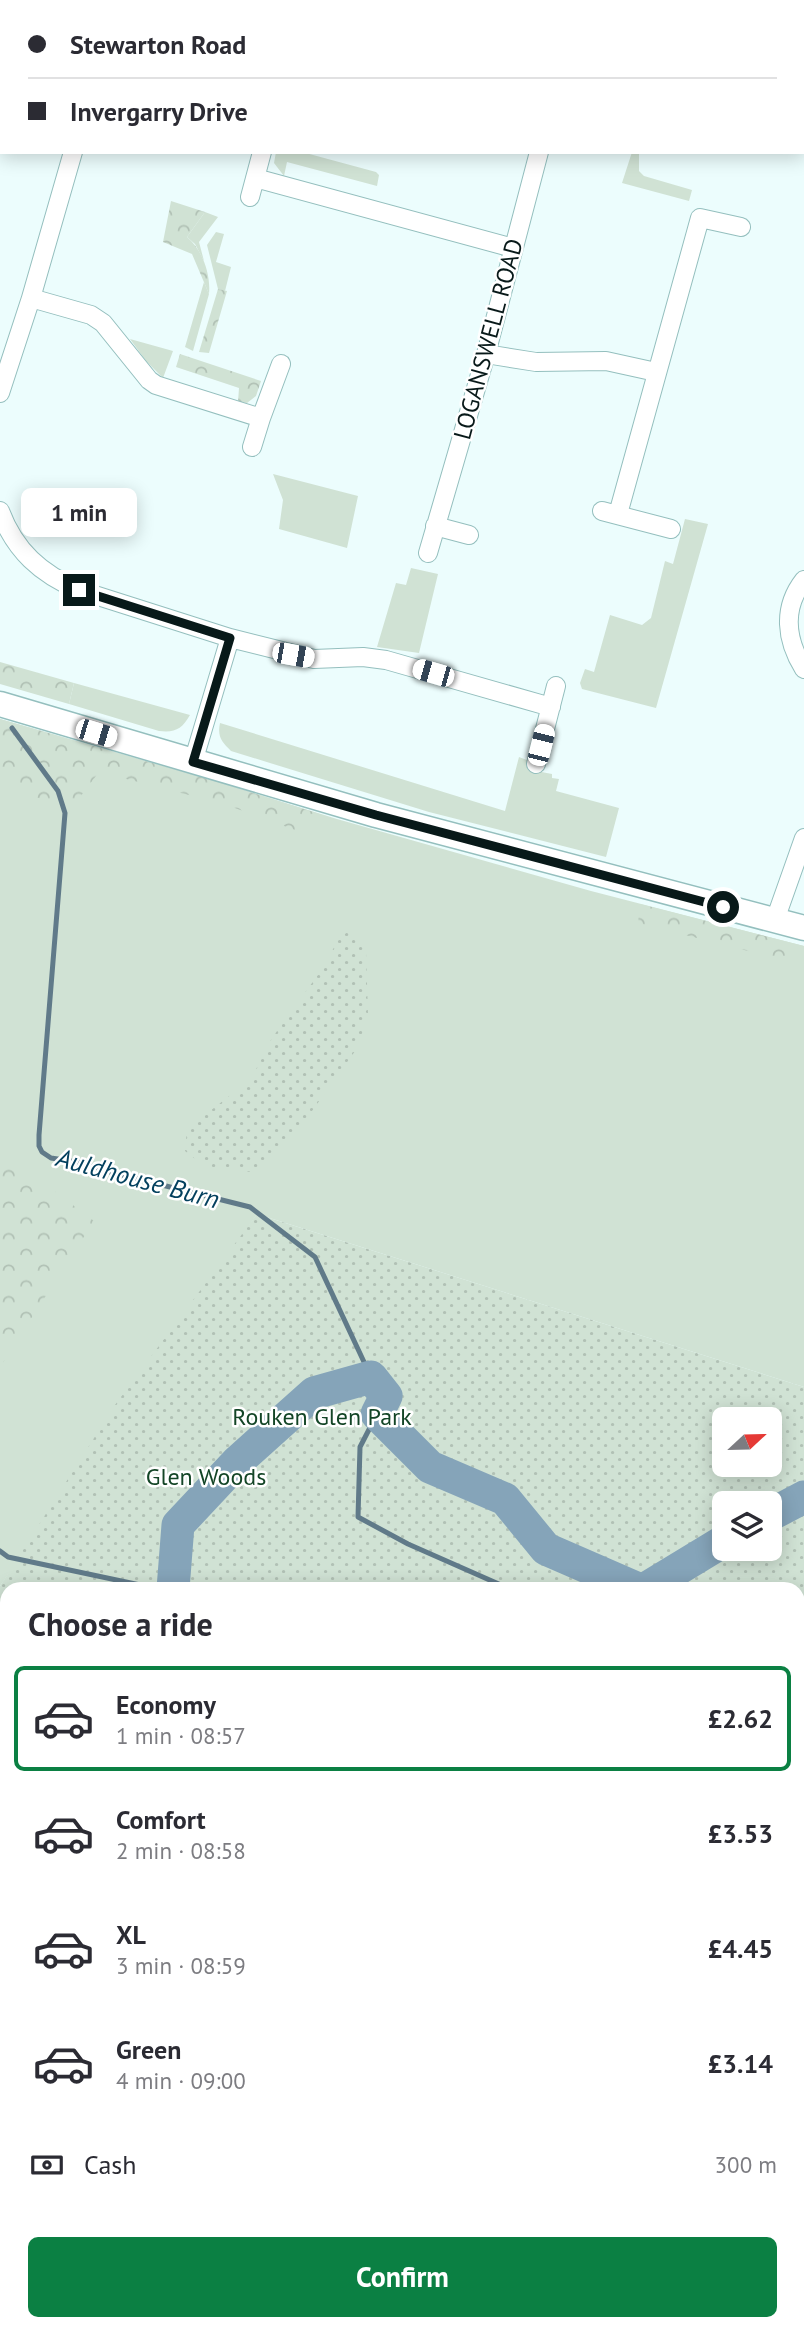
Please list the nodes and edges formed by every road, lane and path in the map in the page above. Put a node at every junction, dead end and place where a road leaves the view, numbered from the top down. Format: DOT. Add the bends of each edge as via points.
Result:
graph roads {
  1 [pos="72,154"];
  2 [pos="261,154"];
  3 [pos="539,154"];
  4 [pos="255,178"];
  5 [pos="250,197"];
  6 [pos="741,227"];
  7 [pos="513,248"];
  8 [pos="31,298"];
  9 [pos="485,354"];
  10 [pos="281,364"];
  11 [pos="656,372"];
  12 [pos="0,393"];
  13 [pos="261,418"];
  14 [pos="252,447"];
  15 [pos="0,511"];
  16 [pos="435,526"];
  17 [pos="671,529"];
  18 [pos="470,535"];
  19 [pos="428,553"];
  20 [pos="804,580"];
  21 [pos="230,638"];
  22 [pos="804,668"];
  23 [pos="555,686"];
  24 [pos="0,704"];
  25 [pos="551,707"];
  26 [pos="193,762"];
  27 [pos="536,764"];
  28 [pos="804,838"];
  29 [pos="775,920"];
  30 [pos="804,928"];
  1 -- 8 [label="street"];
  2 -- 4 [label="street"];
  3 -- 7 [label="street, LOGANSWELL ROAD"];
  4 -- 5 [label="street"];
  4 -- 7 [label="street"];
  6 -- 11 [label="street" via="700,218"];
  7 -- 9 [label="street, LOGANSWELL ROAD"];
  8 -- 12 [label="street"];
  8 -- 13 [label="street" via="91,315 103,323 156,385"];
  9 -- 11 [label="street" via="536,362 606,361"];
  9 -- 16 [label="street, LOGANSWELL ROAD"];
  10 -- 13 [label="street"];
  11 -- 17 [label="street" via="610,513"];
  13 -- 14 [label="street"];
  15 -- 21 [label="street" via="21,552 59,582"];
  16 -- 18 [label="street"];
  16 -- 19 [label="street, LOGANSWELL ROAD"];
  20 -- 22 [label="street" via="792,601 788,626"];
  21 -- 25 [label="street" via="314,659 386,660"];
  21 -- 26 [label="street"];
  23 -- 25 [label="street"];
  24 -- 26 [label="main road"];
  25 -- 27 [label="street"];
  26 -- 29 [label="main road"];
  28 -- 29 [label="street"];
  29 -- 30 [label="main road"];
}
